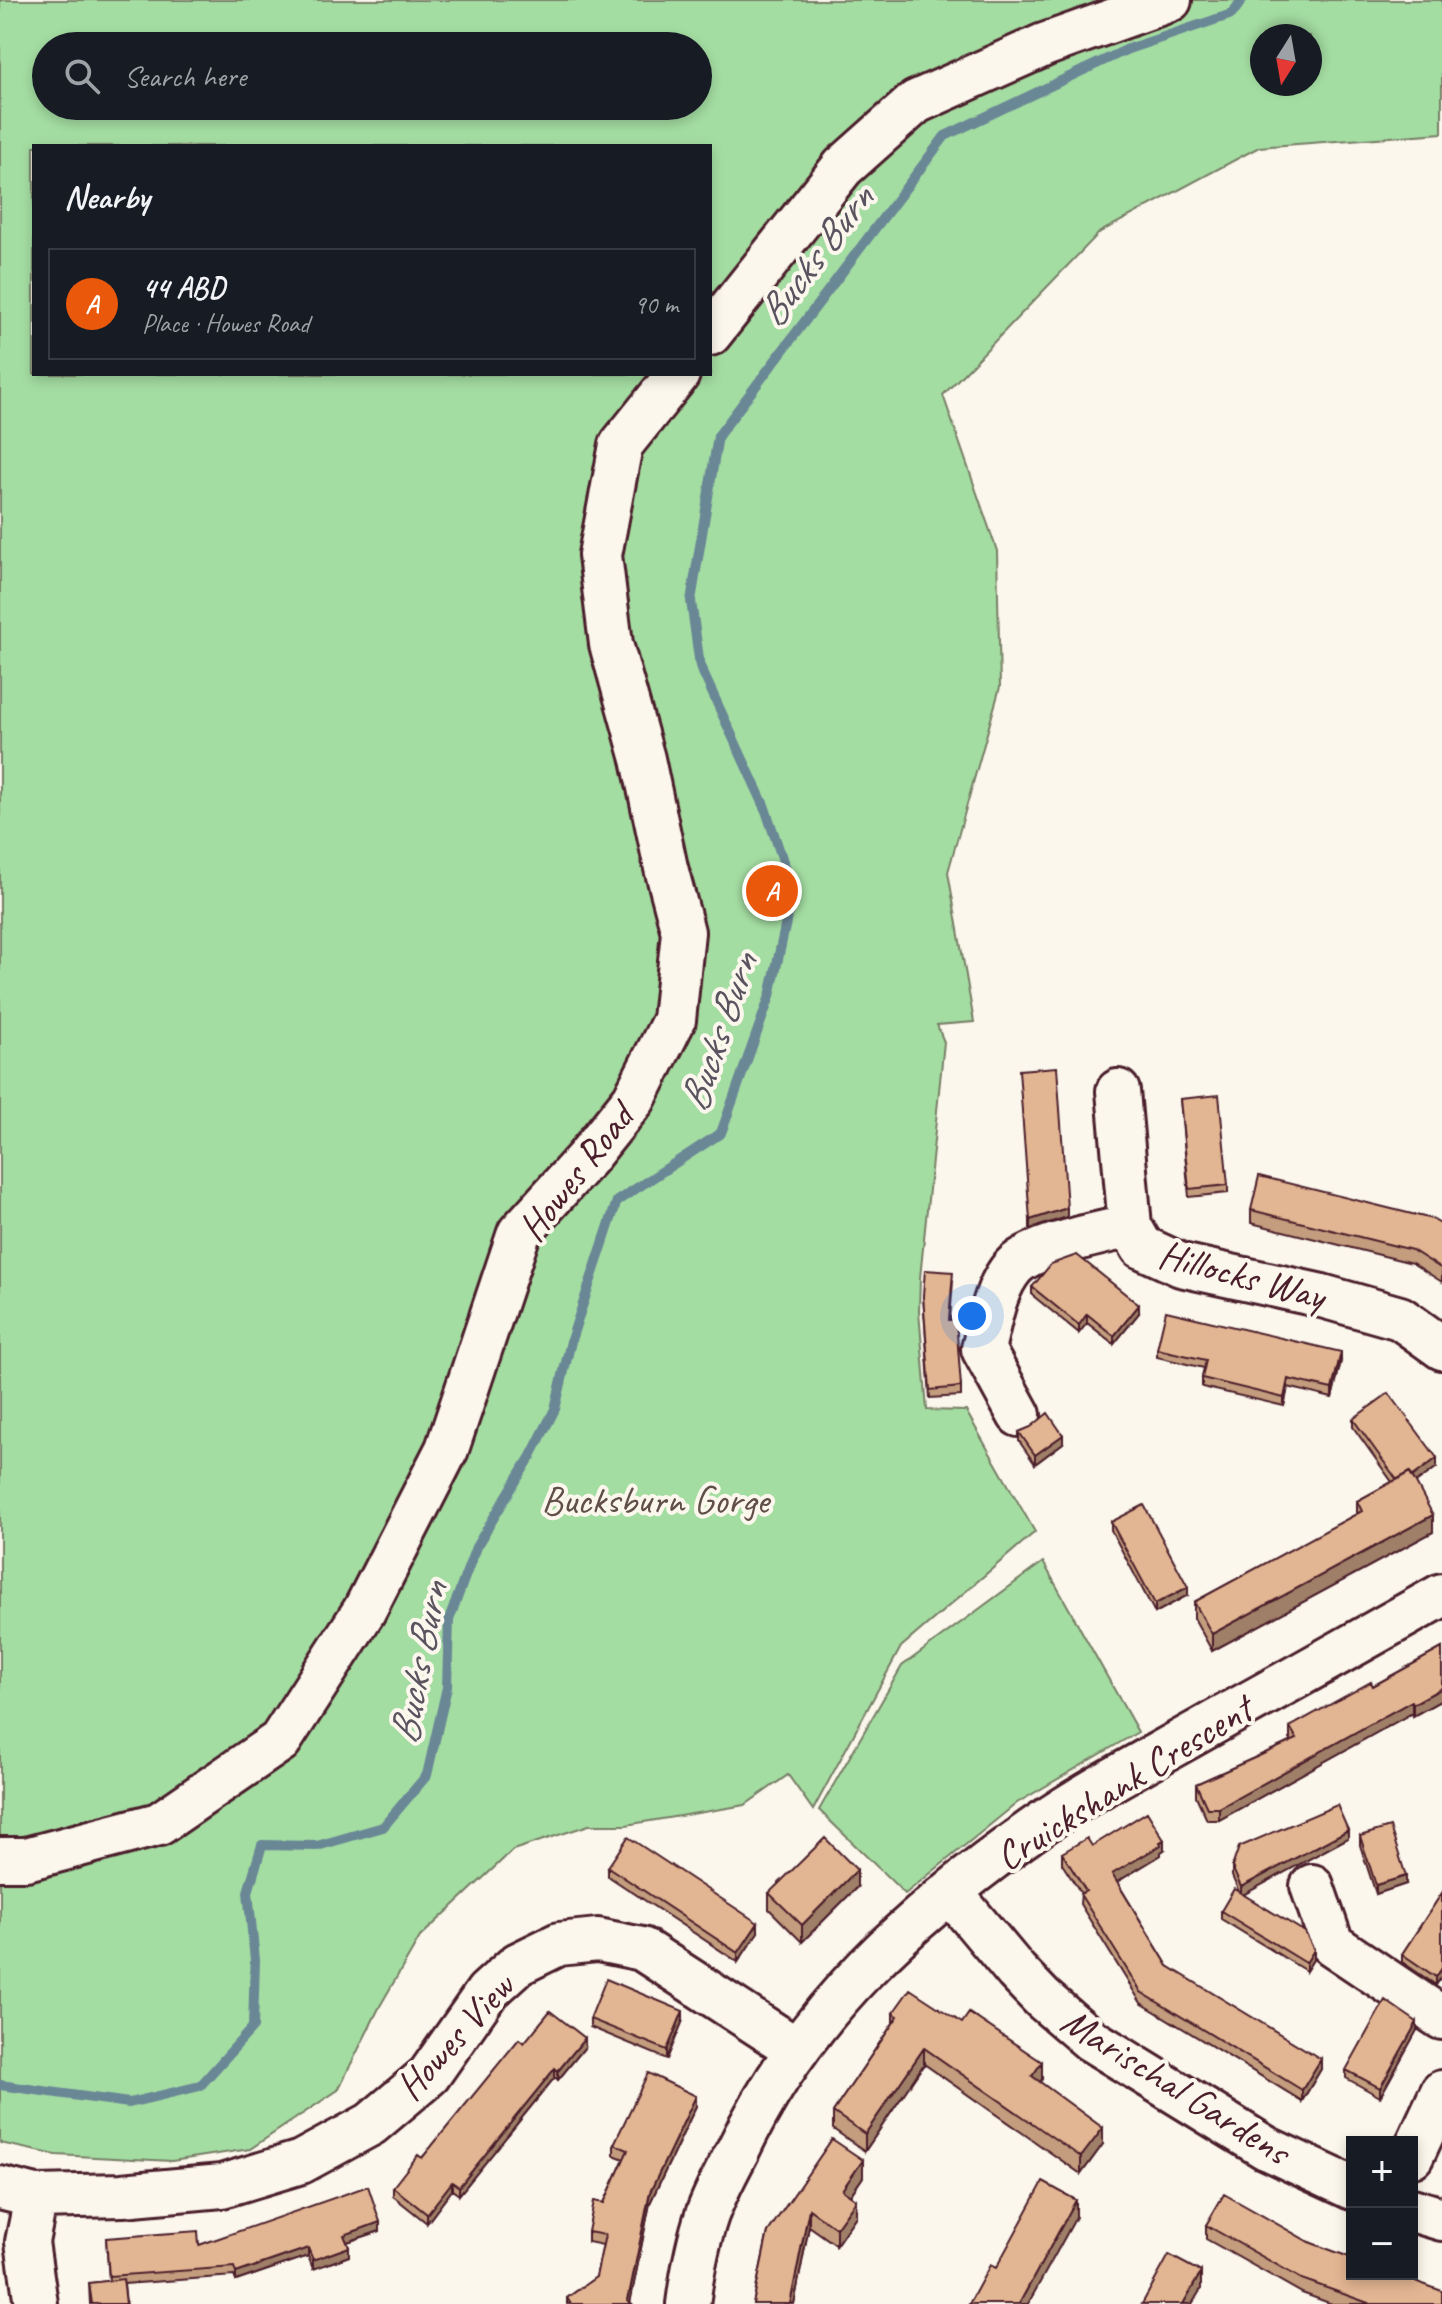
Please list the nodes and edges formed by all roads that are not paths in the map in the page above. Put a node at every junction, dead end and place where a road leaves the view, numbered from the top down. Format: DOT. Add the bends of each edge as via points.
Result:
graph roads {
  1 [pos="1170,0"];
  2 [pos="712,331"];
  3 [pos="676,376"];
  4 [pos="1118,1091"];
  5 [pos="1130,1226"];
  6 [pos="1442,1348"];
  7 [pos="1019,1415"];
  8 [pos="1442,1595"];
  9 [pos="0,1859"];
  10 [pos="1312,1886"];
  11 [pos="951,1893"];
  12 [pos="1442,2018"];
  13 [pos="796,2049"];
  14 [pos="1442,2092"];
  15 [pos="1418,2143"];
  16 [pos="1346,2185"];
  17 [pos="18,2192"];
  18 [pos="1418,2212"];
  19 [pos="1442,2219"];
  20 [pos="36,2304"];
  21 [pos="688,2304"];
  1 -- 2 [label="street" via="1044,45 916,102 843,167"];
  3 -- 9 [label="street, Howes Road" via="621,445 600,555 611,644 683,932 674,1020 634,1099 519,1233 447,1449 364,1611 280,1741 159,1824 26,1859"];
  4 -- 5 [label="street, Hillocks Way"];
  5 -- 6 [label="street, Hillocks Way" via="1142,1247 1181,1265 1400,1318"];
  5 -- 7 [label="street" via="1034,1252 1013,1267 998,1294 983,1349"];
  8 -- 11 [label="street, Cruickshank Crescent" via="1133,1767 1038,1826"];
  10 -- 12 [label="street" via="1332,1944"];
  11 -- 13 [label="street, Cruickshank Crescent" via="876,1956"];
  11 -- 16 [label="street, Marischal Gardens" via="1016,1971 1091,2040 1266,2148"];
  13 -- 17 [label="street, Howes View" via="642,1949 598,1940 559,1944 518,1964 487,1992 429,2075 371,2124 301,2162 222,2186 122,2195"];
  13 -- 21 [label="street, Cruickshank Crescent" via="750,2123 707,2215"];
  14 -- 15 [label="street"];
  17 -- 20 [label="street"];
  18 -- 19 [label="street"];
}
